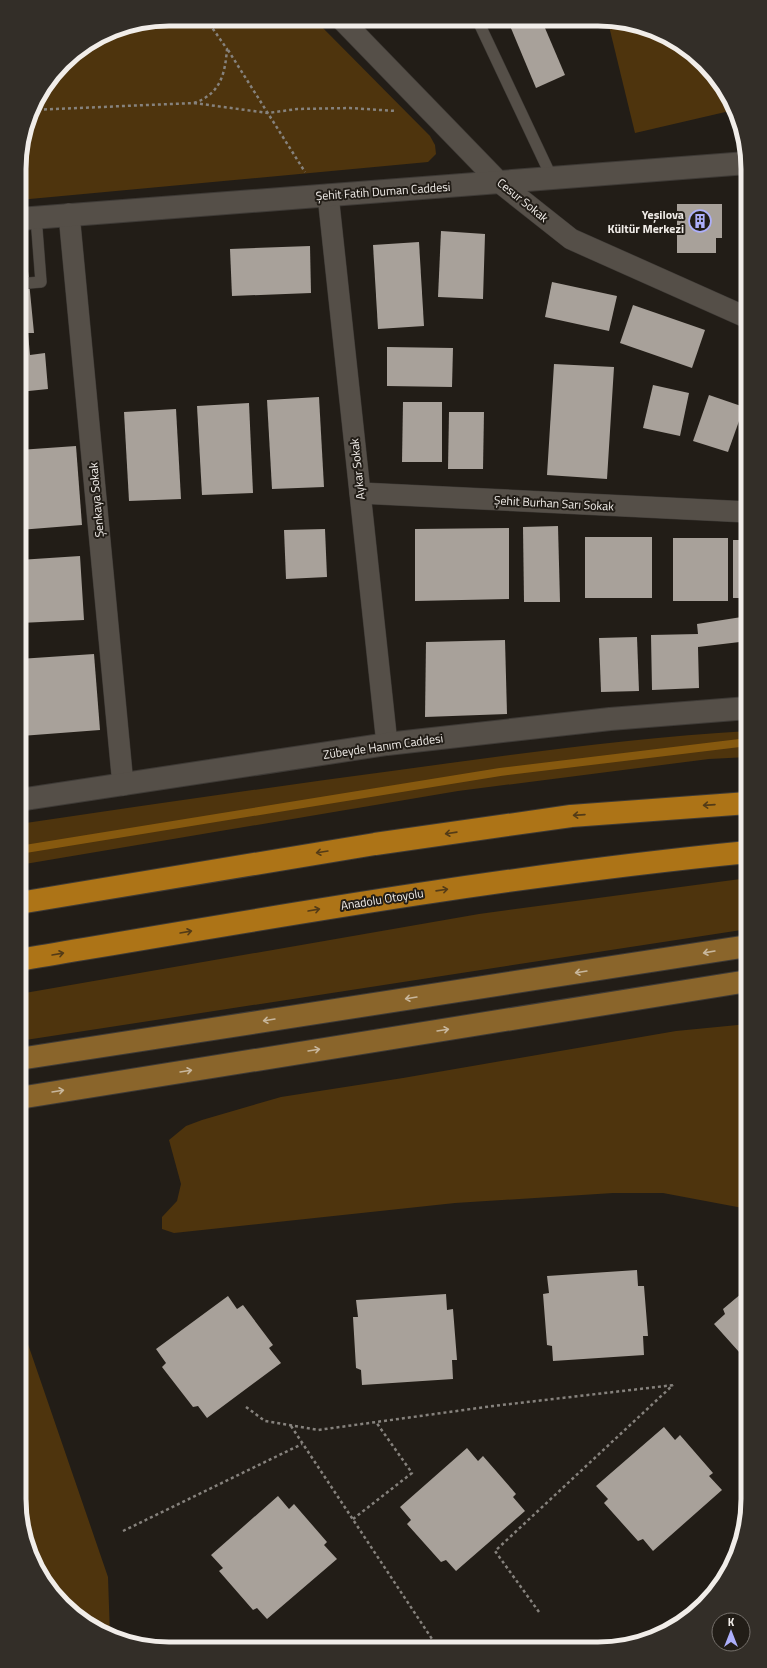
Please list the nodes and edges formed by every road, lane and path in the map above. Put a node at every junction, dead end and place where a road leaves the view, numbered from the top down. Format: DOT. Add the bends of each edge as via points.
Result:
graph roads {
  1 [pos="211,26"];
  2 [pos="348,26"];
  3 [pos="480,26"];
  4 [pos="227,49"];
  5 [pos="194,103"];
  6 [pos="39,110"];
  7 [pos="431,112"];
  8 [pos="268,113"];
  9 [pos="741,163"];
  10 [pos="552,178"];
  11 [pos="498,182"];
  12 [pos="324,195"];
  13 [pos="69,214"];
  14 [pos="28,218"];
  15 [pos="29,283"];
  16 [pos="741,315"];
  17 [pos="360,493"];
  18 [pos="741,512"];
  19 [pos="741,709"];
  20 [pos="387,744"];
  21 [pos="123,785"];
  22 [pos="26,799"];
  23 [pos="741,803"];
  24 [pos="741,853"];
  25 [pos="26,902"];
  26 [pos="741,947"];
  27 [pos="26,959"];
  28 [pos="741,982"];
  29 [pos="26,1058"];
  30 [pos="26,1097"];
  31 [pos="246,1407"];
  32 [pos="376,1422"];
  33 [pos="291,1425"];
  34 [pos="302,1444"];
  35 [pos="352,1519"];
  36 [pos="123,1531"];
  37 [pos="539,1612"];
  38 [pos="434,1642"];
  1 -- 4 [label="path"];
  2 -- 7 [label="street, Cesur Sokak"];
  3 -- 10 [label="lane"];
  4 -- 5 [label="path" via="225,70 218,84 207,98"];
  4 -- 8 [label="path"];
  5 -- 6 [label="path"];
  5 -- 8 [label="path"];
  7 -- 8 [label="path" via="350,108 297,109"];
  7 -- 11 [label="street, Cesur Sokak"];
  8 -- 12 [label="path"];
  9 -- 10 [label="street, Şehit Fatih Duman Caddesi"];
  10 -- 11 [label="street, Şehit Fatih Duman Caddesi"];
  11 -- 12 [label="street, Şehit Fatih Duman Caddesi"];
  11 -- 16 [label="street, Cesur Sokak" via="571,238"];
  12 -- 13 [label="street, Şehit Fatih Duman Caddesi"];
  12 -- 17 [label="street, Aykar Sokak"];
  13 -- 14 [label="street, Şehit Fatih Duman Caddesi"];
  13 -- 21 [label="street, Şenkaya Sokak"];
  14 -- 15 [label="lane" via="41,282"];
  17 -- 18 [label="street, Şehit Burhan Sarı Sokak"];
  17 -- 20 [label="street, Aykar Sokak"];
  19 -- 20 [label="street, Zübeyde Hanım Caddesi" via="610,719"];
  20 -- 21 [label="street, Zübeyde Hanım Caddesi"];
  21 -- 22 [label="street, Zübeyde Hanım Caddesi"];
  23 -- 25 [label="highway, one-way" via="571,816 352,848"];
  27 -- 24 [label="highway, Anadolu Otoyolu, one-way" via="395,896"];
  26 -- 29 [label="main road, one-way"];
  30 -- 28 [label="main road, one-way"];
  31 -- 33 [label="path" via="265,1421"];
  32 -- 33 [label="path" via="318,1430"];
  32 -- 35 [label="path" via="412,1473"];
  32 -- 37 [label="path" via="674,1385 495,1551"];
  33 -- 34 [label="path"];
  34 -- 35 [label="path"];
  34 -- 36 [label="path"];
  35 -- 38 [label="path"];
}
